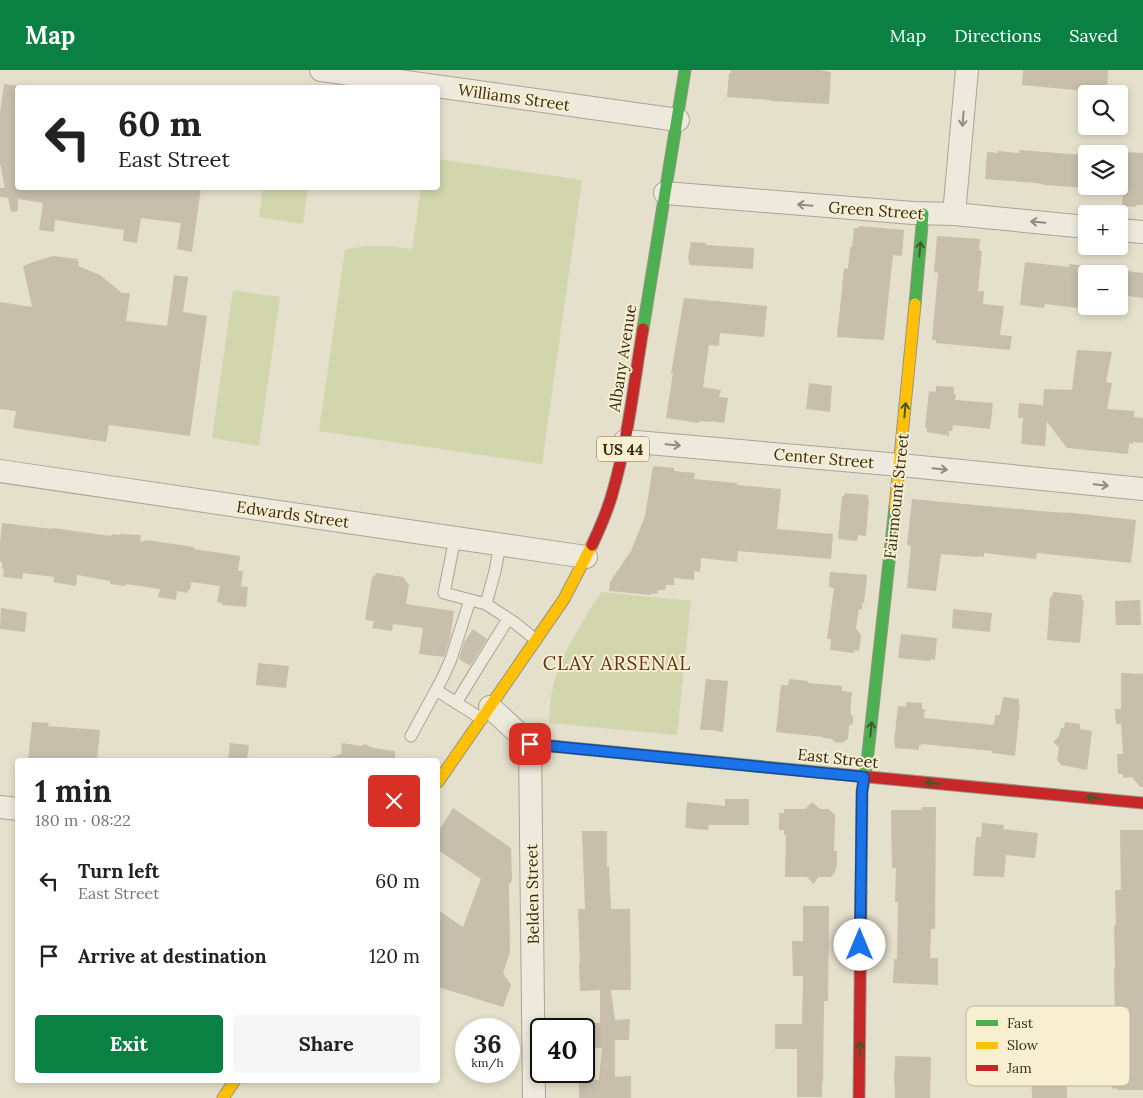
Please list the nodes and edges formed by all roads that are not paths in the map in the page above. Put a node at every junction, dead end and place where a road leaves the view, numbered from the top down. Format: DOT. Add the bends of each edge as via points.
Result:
graph roads {
  1 [pos="321,70"];
  2 [pos="685,70"];
  3 [pos="967,70"];
  4 [pos="428,85"];
  5 [pos="440,87"];
  6 [pos="678,120"];
  7 [pos="665,193"];
  8 [pos="923,214"];
  9 [pos="954,214"];
  10 [pos="1078,226"];
  11 [pos="1128,231"];
  12 [pos="1143,232"];
  13 [pos="625,441"];
  14 [pos="900,465"];
  15 [pos="0,471"];
  16 [pos="1143,489"];
  17 [pos="455,538"];
  18 [pos="500,545"];
  19 [pos="586,557"];
  20 [pos="470,600"];
  21 [pos="486,604"];
  22 [pos="508,619"];
  23 [pos="536,640"];
  24 [pos="436,690"];
  25 [pos="456,703"];
  26 [pos="486,713"];
  27 [pos="411,736"];
  28 [pos="530,744"];
  29 [pos="864,777"];
  30 [pos="440,779"];
  31 [pos="1143,802"];
  32 [pos="0,807"];
  33 [pos="15,810"];
  34 [pos="234,1083"];
  35 [pos="223,1098"];
  36 [pos="534,1098"];
  37 [pos="859,1098"];
  1 -- 4 [label="street, Williams Street"];
  2 -- 6 [label="main road, Albany Avenue / US 44"];
  3 -- 9 [label="street, one-way"];
  5 -- 6 [label="street, Williams Street"];
  6 -- 7 [label="main road, Albany Avenue / US 44"];
  8 -- 7 [label="street, Green Street, one-way"];
  7 -- 13 [label="main road, Albany Avenue / US 44"];
  8 -- 9 [label="street, Green Street"];
  14 -- 8 [label="main road, Fairmount Street, one-way"];
  10 -- 9 [label="street, Green Street, one-way"];
  11 -- 12 [label="street"];
  13 -- 14 [label="street, Center Street, one-way"];
  13 -- 19 [label="main road, Albany Avenue / US 44" via="613,492"];
  14 -- 16 [label="street, Center Street, one-way"];
  29 -- 14 [label="main road, Fairmount Street, one-way"];
  15 -- 17 [label="street, Edwards Street"];
  17 -- 18 [label="street, Edwards Street"];
  17 -- 20 [label="lane" via="444,593"];
  18 -- 19 [label="street, Edwards Street"];
  18 -- 21 [label="lane"];
  19 -- 23 [label="main road, Albany Avenue / US 44" via="564,599"];
  20 -- 21 [label="lane"];
  20 -- 24 [label="lane" via="451,659"];
  21 -- 22 [label="lane"];
  22 -- 23 [label="lane"];
  22 -- 25 [label="lane"];
  23 -- 26 [label="main road, Albany Avenue / US 44"];
  24 -- 25 [label="lane"];
  24 -- 27 [label="lane"];
  25 -- 26 [label="lane"];
  26 -- 28 [label="street"];
  26 -- 30 [label="main road, Albany Avenue / US 44"];
  28 -- 29 [label="main road, East Street"];
  28 -- 36 [label="street, Belden Street"];
  31 -- 29 [label="main road, East Street, one-way"];
  37 -- 29 [label="main road, Fairmount Street, one-way"];
  32 -- 33 [label="street"];
  34 -- 35 [label="main road"];
}
